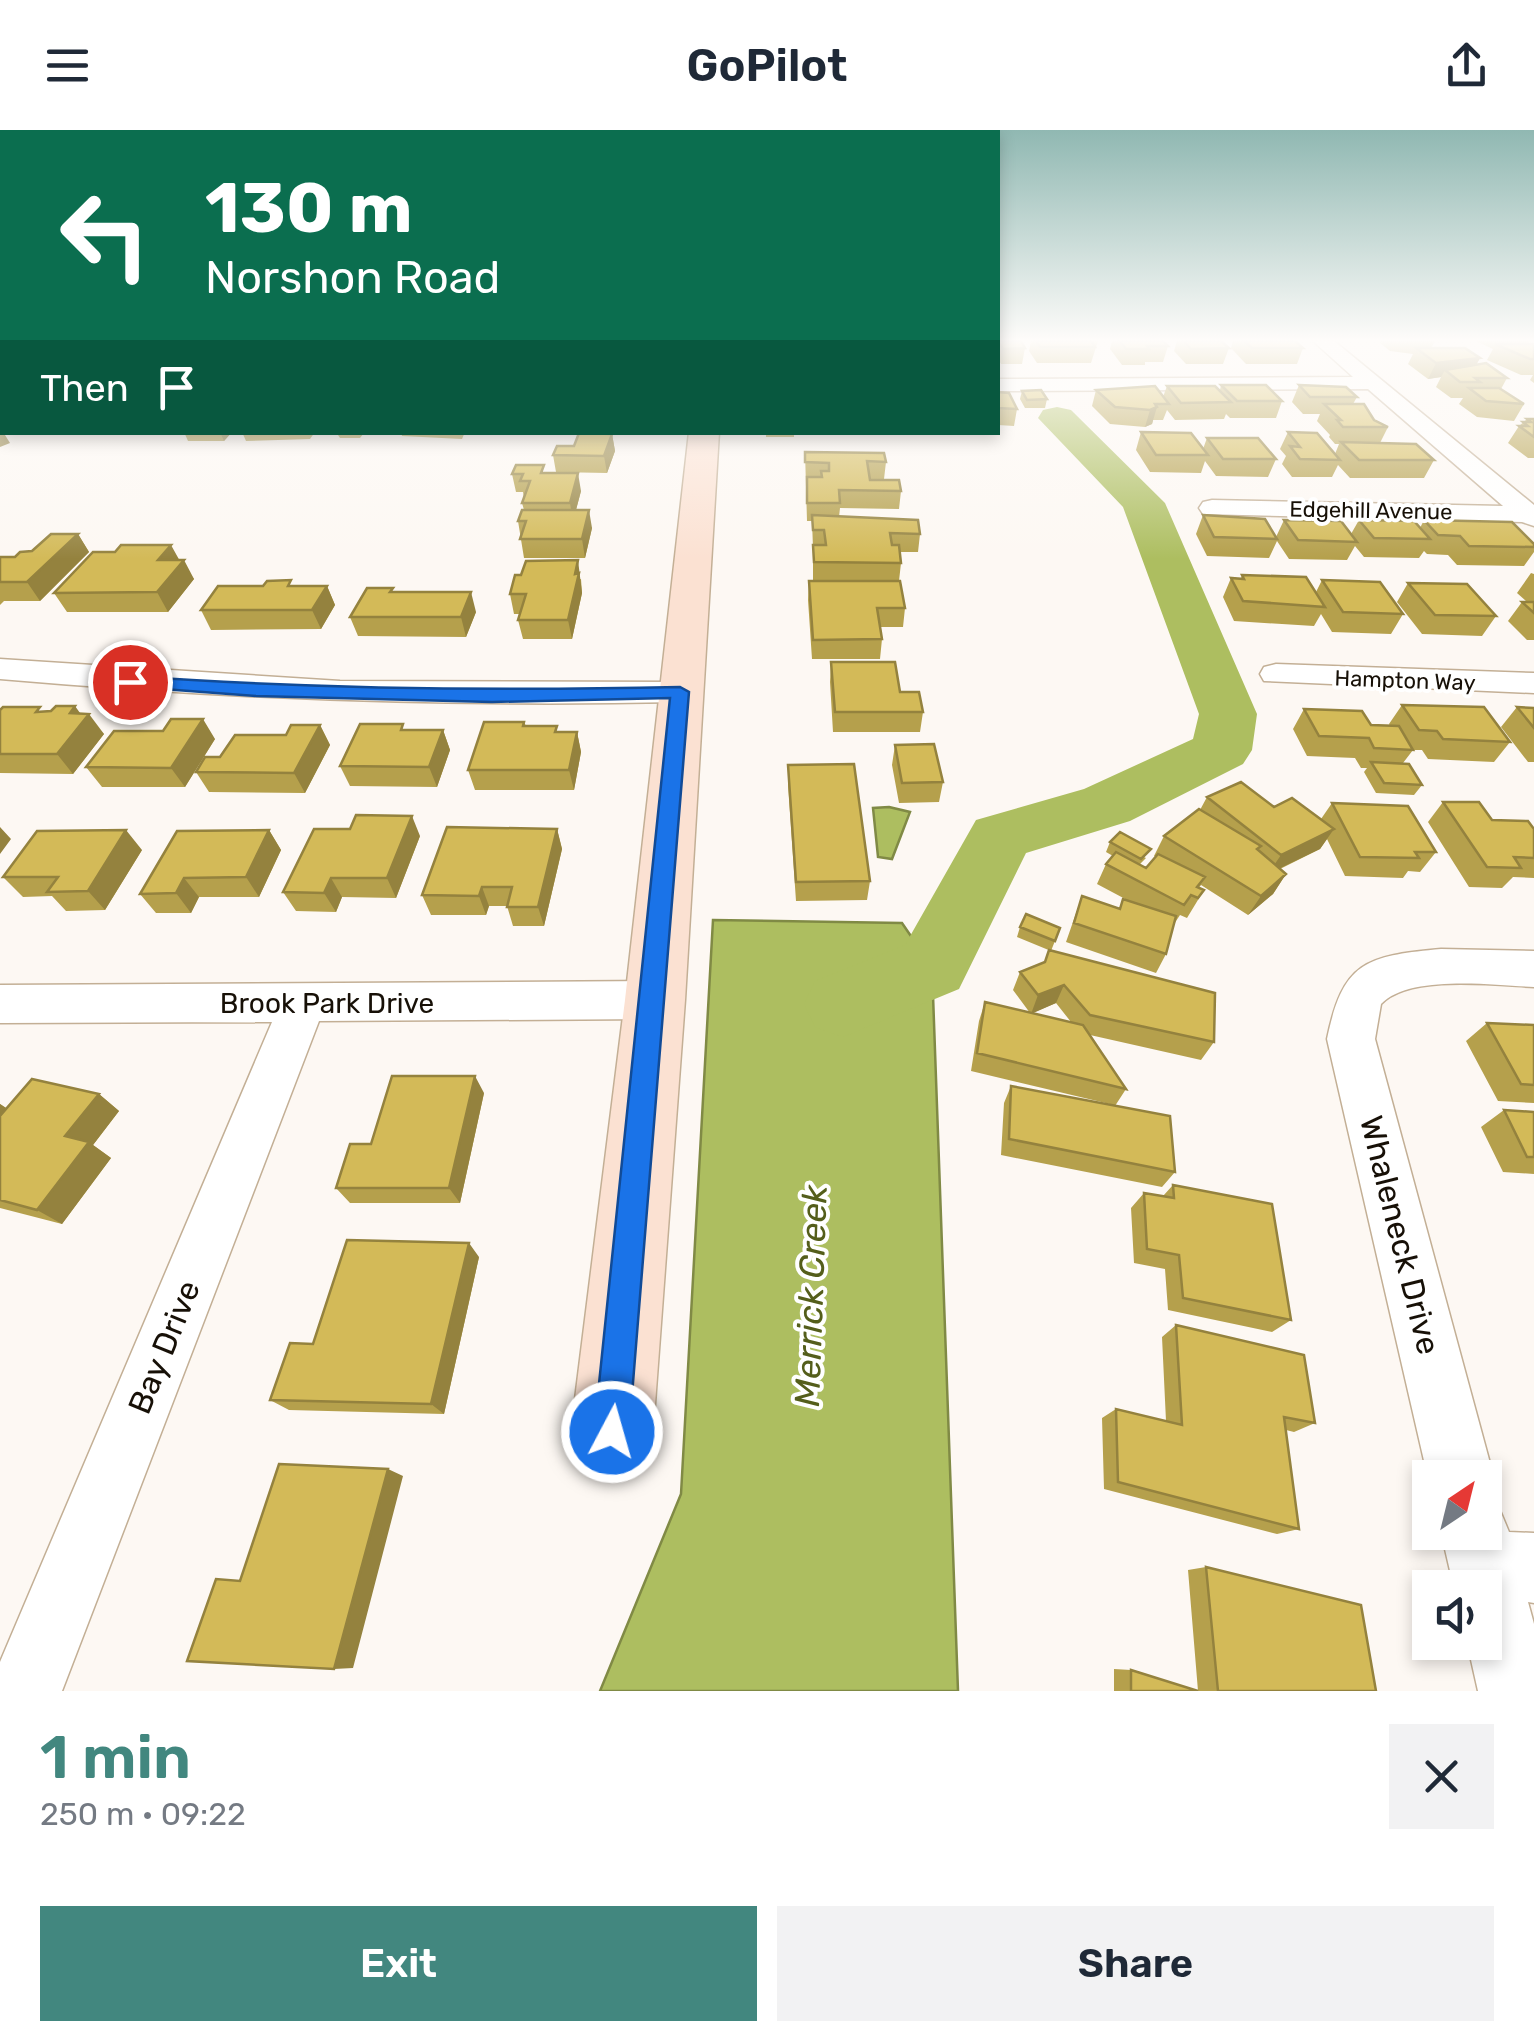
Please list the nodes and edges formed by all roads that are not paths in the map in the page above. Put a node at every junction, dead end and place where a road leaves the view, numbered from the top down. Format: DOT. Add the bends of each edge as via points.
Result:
graph roads {
  1 [pos="1411,414"];
  2 [pos="704,435"];
  3 [pos="1212,508"];
  4 [pos="1532,515"];
  5 [pos="0,669"];
  6 [pos="1276,674"];
  7 [pos="1534,683"];
  8 [pos="680,692"];
  9 [pos="1534,969"];
  10 [pos="654,1000"];
  11 [pos="303,1003"];
  12 [pos="0,1004"];
  13 [pos="612,1432"];
  14 [pos="1456,1460"];
  15 [pos="1497,1555"];
  16 [pos="25,1691"];
  17 [pos="1515,1691"];
  1 -- 4 [label="street"];
  2 -- 8 [label="street"];
  3 -- 4 [label="street, Edgehill Avenue"];
  5 -- 8 [label="street" via="276,691 492,697"];
  6 -- 7 [label="street, Hampton Way"];
  8 -- 10 [label="street"];
  9 -- 14 [label="street, Whaleneck Drive" via="1466,966 1375,980 1362,992 1351,1040"];
  10 -- 11 [label="street, Brook Park Drive"];
  10 -- 13 [label="street"];
  11 -- 12 [label="street, Brook Park Drive"];
  11 -- 16 [label="street, Bay Drive"];
  15 -- 17 [label="street"];
}
